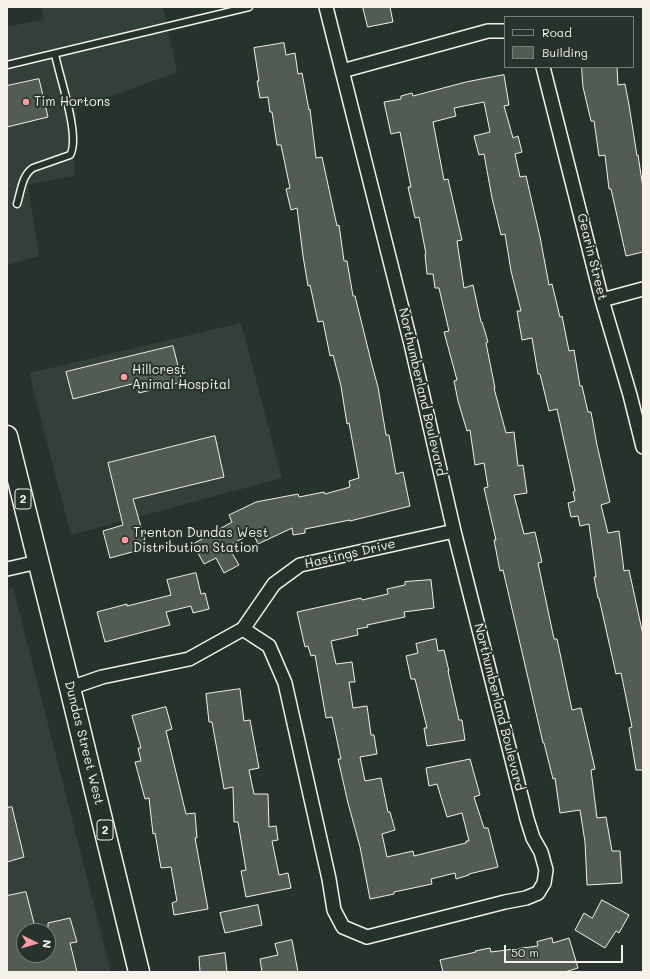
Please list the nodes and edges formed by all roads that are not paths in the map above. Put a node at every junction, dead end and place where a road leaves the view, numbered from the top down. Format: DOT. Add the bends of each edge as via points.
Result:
graph roads {
  1 [pos="249,7"];
  2 [pos="326,7"];
  3 [pos="504,31"];
  4 [pos="55,54"];
  5 [pos="7,65"];
  6 [pos="543,68"];
  7 [pos="342,71"];
  8 [pos="17,204"];
  9 [pos="643,290"];
  10 [pos="602,300"];
  11 [pos="7,436"];
  12 [pos="643,447"];
  13 [pos="454,531"];
  14 [pos="38,562"];
  15 [pos="7,570"];
  16 [pos="243,629"];
  17 [pos="70,688"];
  18 [pos="139,972"];
  1 -- 4 [label="lane"];
  2 -- 7 [label="street, Northumberland Boulevard"];
  3 -- 7 [label="street" via="488,31"];
  4 -- 5 [label="lane"];
  4 -- 8 [label="lane" via="72,126 73,150 70,155 28,171"];
  6 -- 10 [label="street, Gearin Street"];
  7 -- 13 [label="street, Northumberland Boulevard" via="411,344"];
  9 -- 10 [label="street"];
  10 -- 12 [label="street, Gearin Street"];
  11 -- 14 [label="main road, 2"];
  13 -- 16 [label="street, Hastings Drive" via="300,564 274,584"];
  13 -- 16 [label="street, Northumberland Boulevard" via="532,838 541,852 546,870 544,883 538,893 367,936 343,928 334,910 285,683 270,646"];
  14 -- 15 [label="street"];
  14 -- 17 [label="main road, Dundas Street West / 2"];
  16 -- 17 [label="street, Hastings Drive" via="189,659 102,677"];
  17 -- 18 [label="main road, Dundas Street West / 2"];
}
